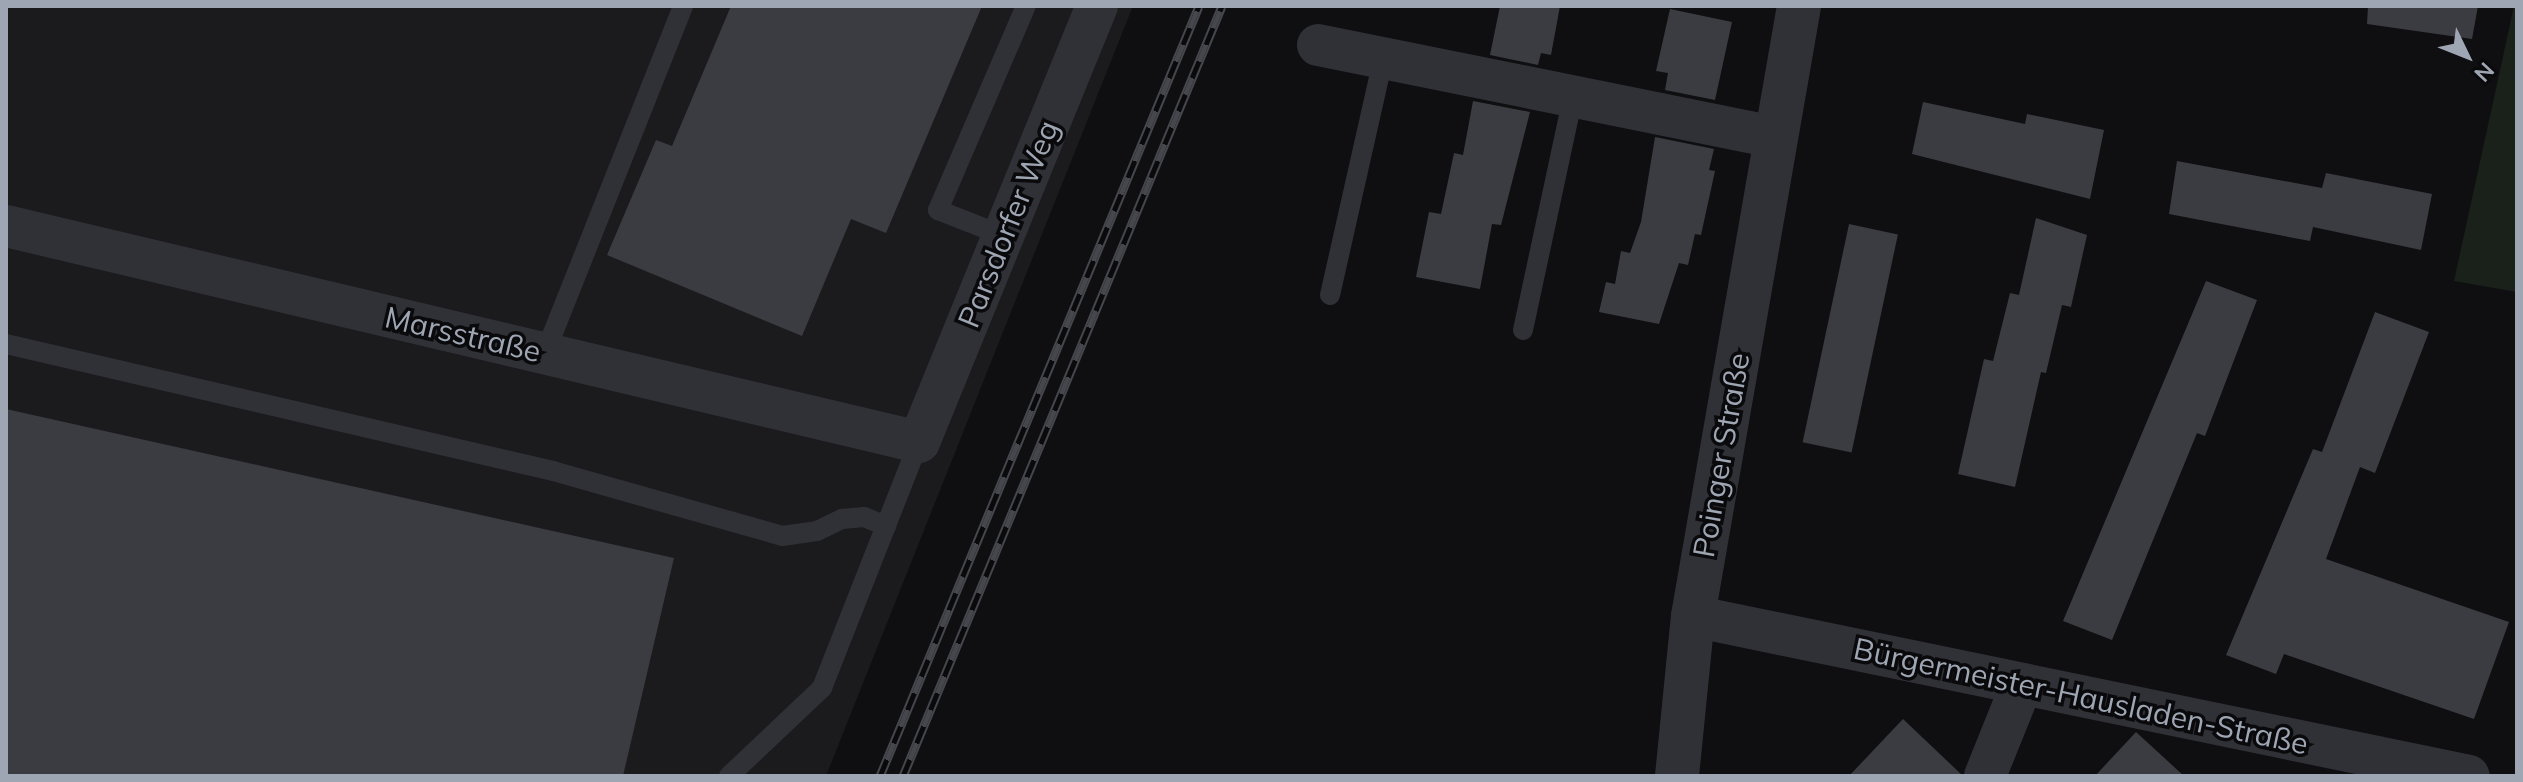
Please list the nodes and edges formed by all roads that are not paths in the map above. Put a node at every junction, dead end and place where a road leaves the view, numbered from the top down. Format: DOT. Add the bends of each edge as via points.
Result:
graph roads {
  1 [pos="683,6"];
  2 [pos="1026,6"];
  3 [pos="1097,6"];
  4 [pos="1799,6"];
  5 [pos="1318,45"];
  6 [pos="1383,59"];
  7 [pos="1573,96"];
  8 [pos="1776,137"];
  9 [pos="6,226"];
  10 [pos="1004,236"];
  11 [pos="1330,295"];
  12 [pos="1523,330"];
  13 [pos="6,344"];
  14 [pos="545,353"];
  15 [pos="919,442"];
  16 [pos="886,526"];
  17 [pos="1693,616"];
  18 [pos="2022,684"];
  19 [pos="729,776"];
  20 [pos="1677,776"];
  21 [pos="1985,776"];
  22 [pos="2469,776"];
  1 -- 14 [label="lane"];
  2 -- 10 [label="lane" via="938,210"];
  3 -- 10 [label="street, Parsdorfer Weg"];
  4 -- 8 [label="street, Poinger Straße"];
  5 -- 6 [label="street"];
  6 -- 7 [label="street"];
  6 -- 11 [label="lane"];
  7 -- 8 [label="street"];
  7 -- 12 [label="lane"];
  8 -- 17 [label="street, Poinger Straße"];
  9 -- 14 [label="street, Marsstraße"];
  10 -- 15 [label="street, Parsdorfer Weg"];
  13 -- 16 [label="lane" via="553,471 782,536 817,531 842,519 864,517"];
  14 -- 15 [label="street, Marsstraße"];
  15 -- 16 [label="lane"];
  16 -- 19 [label="lane" via="822,688"];
  17 -- 18 [label="street, Bürgermeister-Hausladen-Straße"];
  17 -- 20 [label="street, Poinger Straße"];
  18 -- 21 [label="street"];
  18 -- 22 [label="street, Bürgermeister-Hausladen-Straße"];
}
